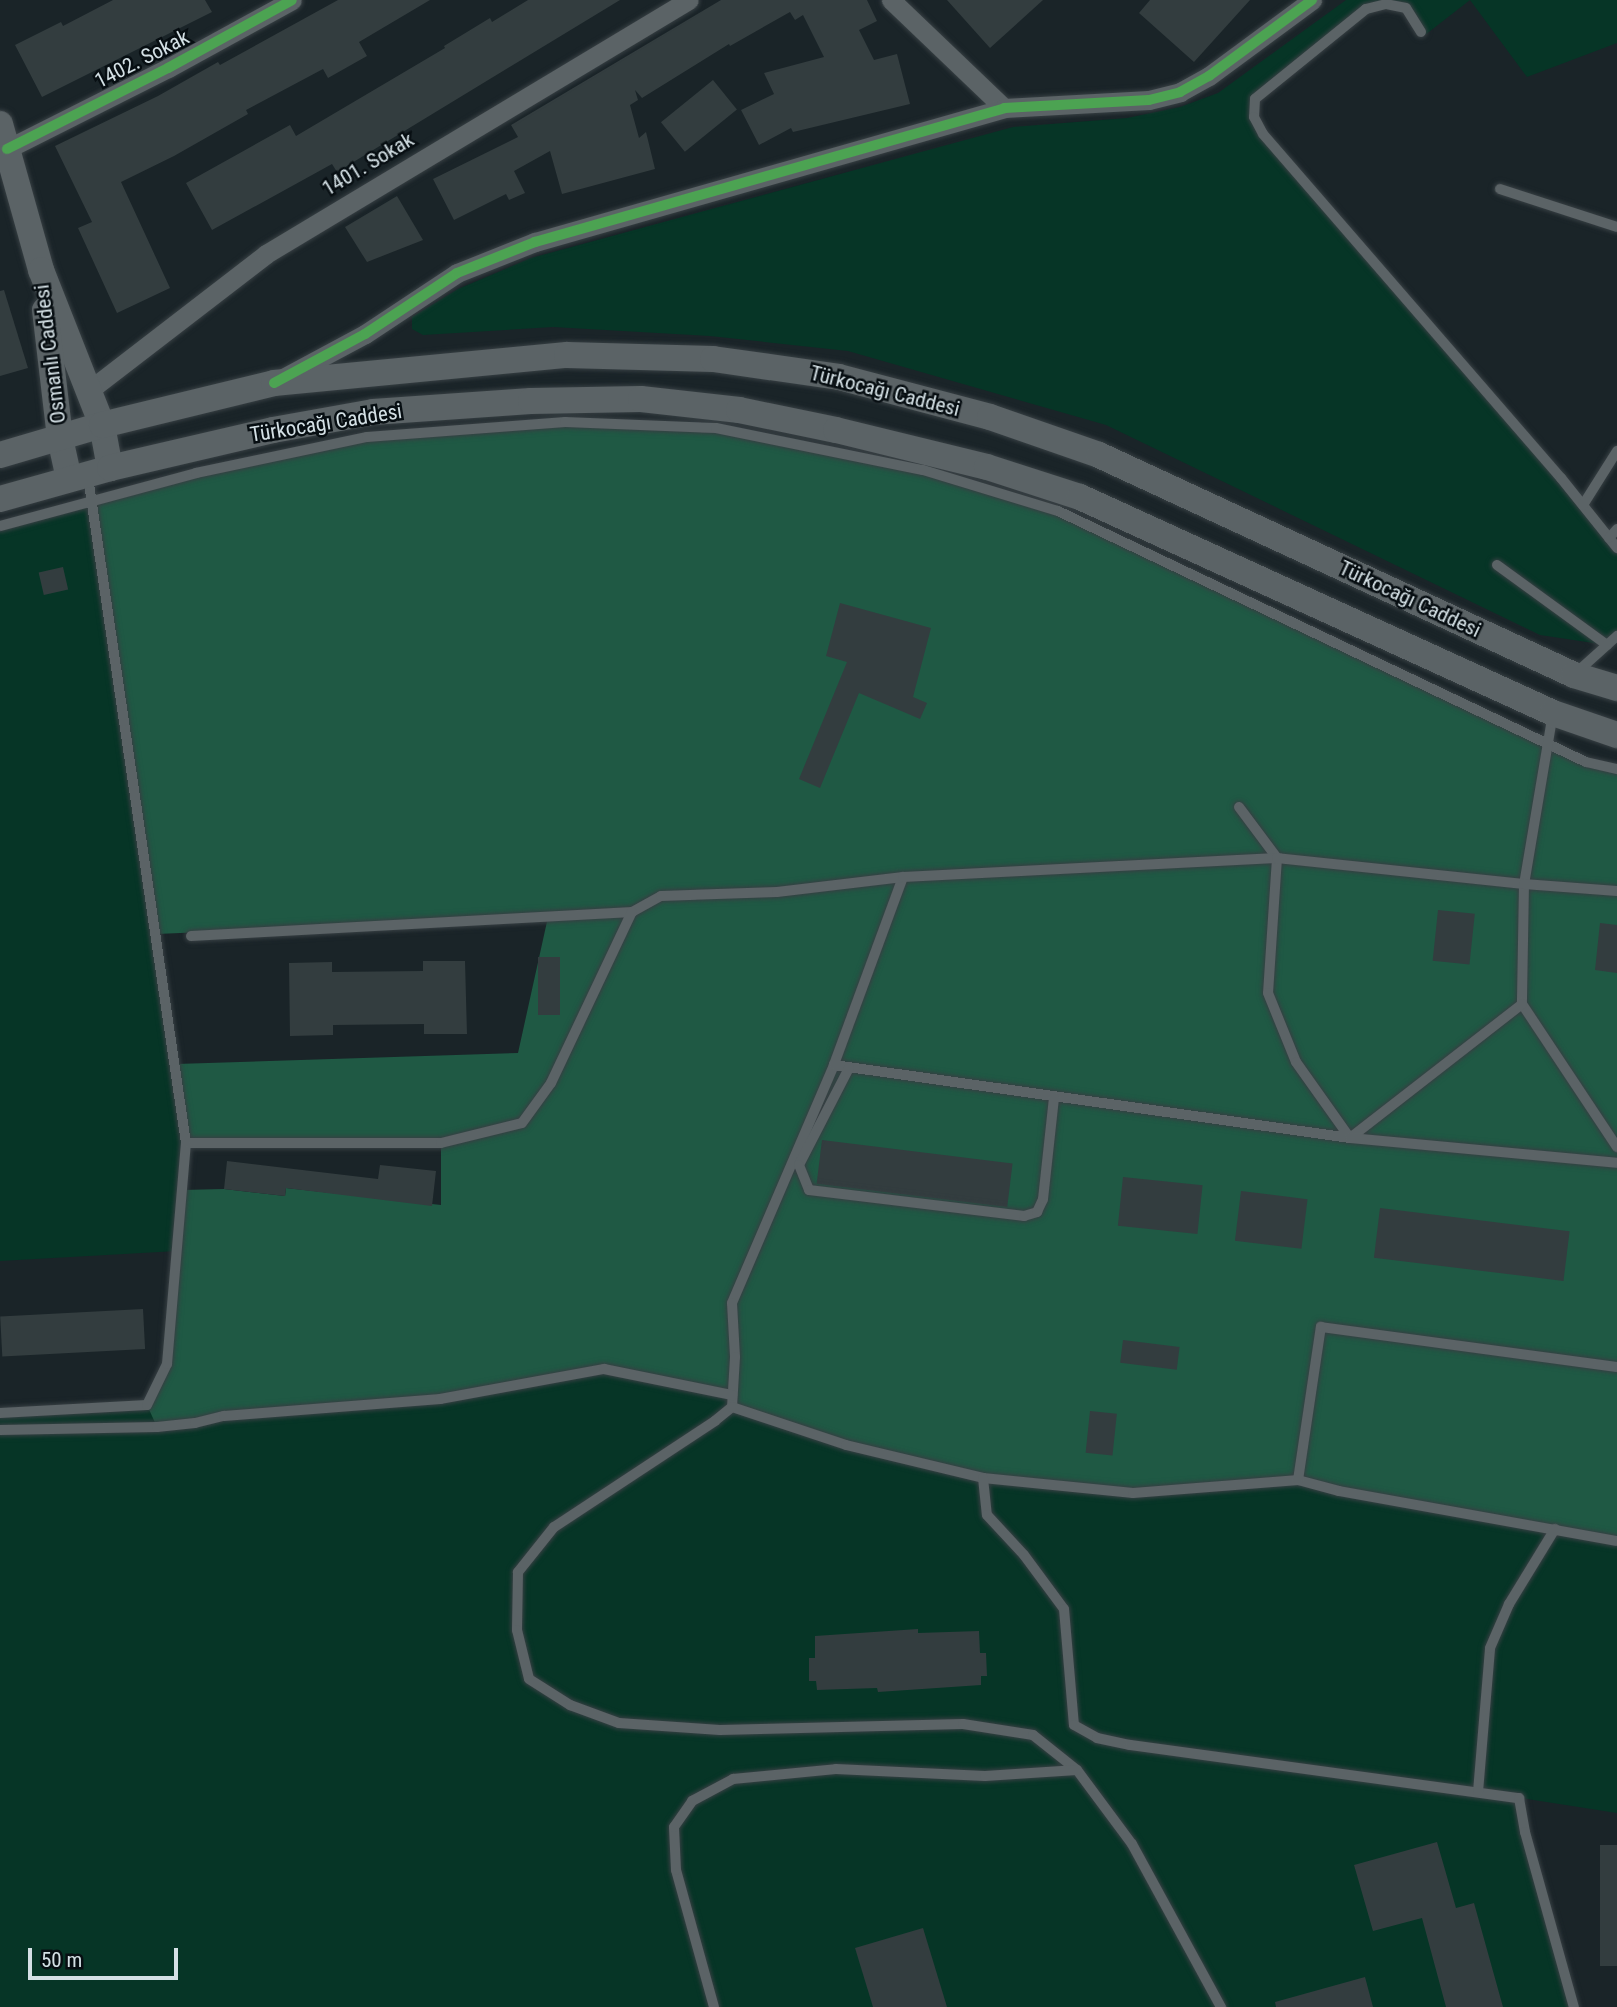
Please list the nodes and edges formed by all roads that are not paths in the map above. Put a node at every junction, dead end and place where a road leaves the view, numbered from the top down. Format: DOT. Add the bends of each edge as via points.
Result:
graph roads {
  1 [pos="292,0"];
  2 [pos="688,0"];
  3 [pos="891,0"];
  4 [pos="1303,2"];
  5 [pos="1421,32"];
  6 [pos="1004,108"];
  7 [pos="4,136"];
  8 [pos="1500,189"];
  9 [pos="1617,227"];
  10 [pos="41,270"];
  11 [pos="274,383"];
  12 [pos="87,392"];
  13 [pos="102,425"];
  14 [pos="60,438"];
  15 [pos="1617,451"];
  16 [pos="0,455"];
  17 [pos="89,474"];
  18 [pos="0,499"];
  19 [pos="92,501"];
  20 [pos="1583,505"];
  21 [pos="0,526"];
  22 [pos="1617,528"];
  23 [pos="1609,538"];
  24 [pos="1617,548"];
  25 [pos="1497,565"];
  26 [pos="1617,636"];
  27 [pos="1607,645"];
  28 [pos="1574,675"];
  29 [pos="1617,688"];
  30 [pos="1553,713"];
  31 [pos="1617,735"];
  32 [pos="1548,743"];
  33 [pos="1617,769"];
  34 [pos="1239,807"];
  35 [pos="1277,858"];
  36 [pos="902,877"];
  37 [pos="1524,884"];
  38 [pos="1617,891"];
  39 [pos="632,912"];
  40 [pos="191,936"];
  41 [pos="1522,1004"];
  42 [pos="834,1065"];
  43 [pos="849,1068"];
  44 [pos="1054,1097"];
  45 [pos="1350,1138"];
  46 [pos="186,1143"];
  47 [pos="1617,1147"];
  48 [pos="1617,1163"];
  49 [pos="1617,1367"];
  50 [pos="732,1395"];
  51 [pos="732,1407"];
  52 [pos="0,1413"];
  53 [pos="0,1430"];
  54 [pos="983,1478"];
  55 [pos="1298,1480"];
  56 [pos="1555,1529"];
  57 [pos="1617,1541"];
  58 [pos="1077,1770"];
  59 [pos="1478,1792"];
  60 [pos="714,2007"];
  61 [pos="1220,2007"];
  62 [pos="1574,2007"];
  1 -- 7 [label="street, 1402. Sokak" via="179,62"];
  2 -- 12 [label="street, 1401. Sokak" via="276,247"];
  3 -- 6 [label="street"];
  4 -- 6 [label="street" via="1209,76 1180,92 1149,100"];
  5 -- 20 [label="lane" via="1406,8 1385,4 1366,9 1255,99 1254,117 1263,134"];
  6 -- 11 [label="street" via="535,242 457,273 365,334"];
  7 -- 10 [label="main road, Osmanlı Caddesi"];
  8 -- 9 [label="lane"];
  10 -- 12 [label="main road, Osmanlı Caddesi"];
  10 -- 14 [label="main road, Osmanlı Caddesi"];
  11 -- 13 [label="main road, Türkocağı Caddesi"];
  11 -- 28 [label="main road, Türkocağı Caddesi" via="567,355 713,359 839,377 990,417 1099,455"];
  12 -- 13 [label="main road, Osmanlı Caddesi"];
  13 -- 14 [label="main road, Türkocağı Caddesi"];
  13 -- 17 [label="main road, Osmanlı Caddesi"];
  14 -- 16 [label="main road"];
  14 -- 17 [label="main road, Osmanlı Caddesi"];
  15 -- 20 [label="lane"];
  17 -- 18 [label="main road, Türkocağı Caddesi"];
  17 -- 19 [label="lane"];
  17 -- 30 [label="main road, Türkocağı Caddesi" via="273,429 373,412 641,399 739,410 987,467 1080,497"];
  19 -- 21 [label="lane"];
  19 -- 32 [label="lane" via="196,473 367,437 565,422 716,428 923,470 1058,511"];
  19 -- 46 [label="lane"];
  20 -- 23 [label="lane"];
  22 -- 23 [label="lane"];
  23 -- 24 [label="lane"];
  25 -- 27 [label="lane"];
  26 -- 27 [label="lane"];
  27 -- 28 [label="lane"];
  28 -- 29 [label="main road, Türkocağı Caddesi"];
  28 -- 30 [label="main road"];
  30 -- 31 [label="main road, Türkocağı Caddesi"];
  30 -- 32 [label="lane"];
  32 -- 33 [label="lane" via="1586,762"];
  32 -- 37 [label="lane"];
  34 -- 35 [label="lane"];
  35 -- 36 [label="lane"];
  35 -- 37 [label="lane"];
  35 -- 45 [label="lane" via="1268,993 1296,1062"];
  36 -- 39 [label="lane" via="777,891 661,896"];
  36 -- 42 [label="lane"];
  37 -- 38 [label="lane"];
  37 -- 41 [label="lane"];
  39 -- 40 [label="lane"];
  39 -- 46 [label="lane" via="551,1083 523,1123 441,1143"];
  41 -- 45 [label="lane"];
  41 -- 47 [label="lane"];
  42 -- 43 [label="lane"];
  42 -- 50 [label="lane" via="732,1303"];
  43 -- 44 [label="lane"];
  43 -- 44 [label="lane" via="799,1165 809,1190 1024,1216 1037,1212 1043,1199"];
  44 -- 45 [label="lane"];
  45 -- 48 [label="lane"];
  46 -- 52 [label="lane" via="167,1364 147,1405"];
  49 -- 55 [label="lane" via="1321,1327"];
  50 -- 51 [label="lane"];
  50 -- 53 [label="lane" via="604,1369 440,1399 224,1416 157,1427"];
  51 -- 54 [label="lane" via="846,1446"];
  51 -- 58 [label="lane" via="554,1527 517,1572 517,1630 529,1679 570,1705 619,1723 720,1730 962,1724 1033,1735"];
  54 -- 55 [label="lane" via="1133,1493"];
  54 -- 59 [label="lane" via="987,1515 1064,1609 1074,1725 1097,1738 1130,1745"];
  55 -- 56 [label="lane"];
  56 -- 57 [label="lane"];
  56 -- 59 [label="lane" via="1509,1604 1490,1648"];
  58 -- 60 [label="lane" via="985,1776 836,1769 733,1779 692,1801 674,1827 676,1870"];
  58 -- 61 [label="lane" via="1132,1844"];
  59 -- 62 [label="lane" via="1519,1798"];
}
